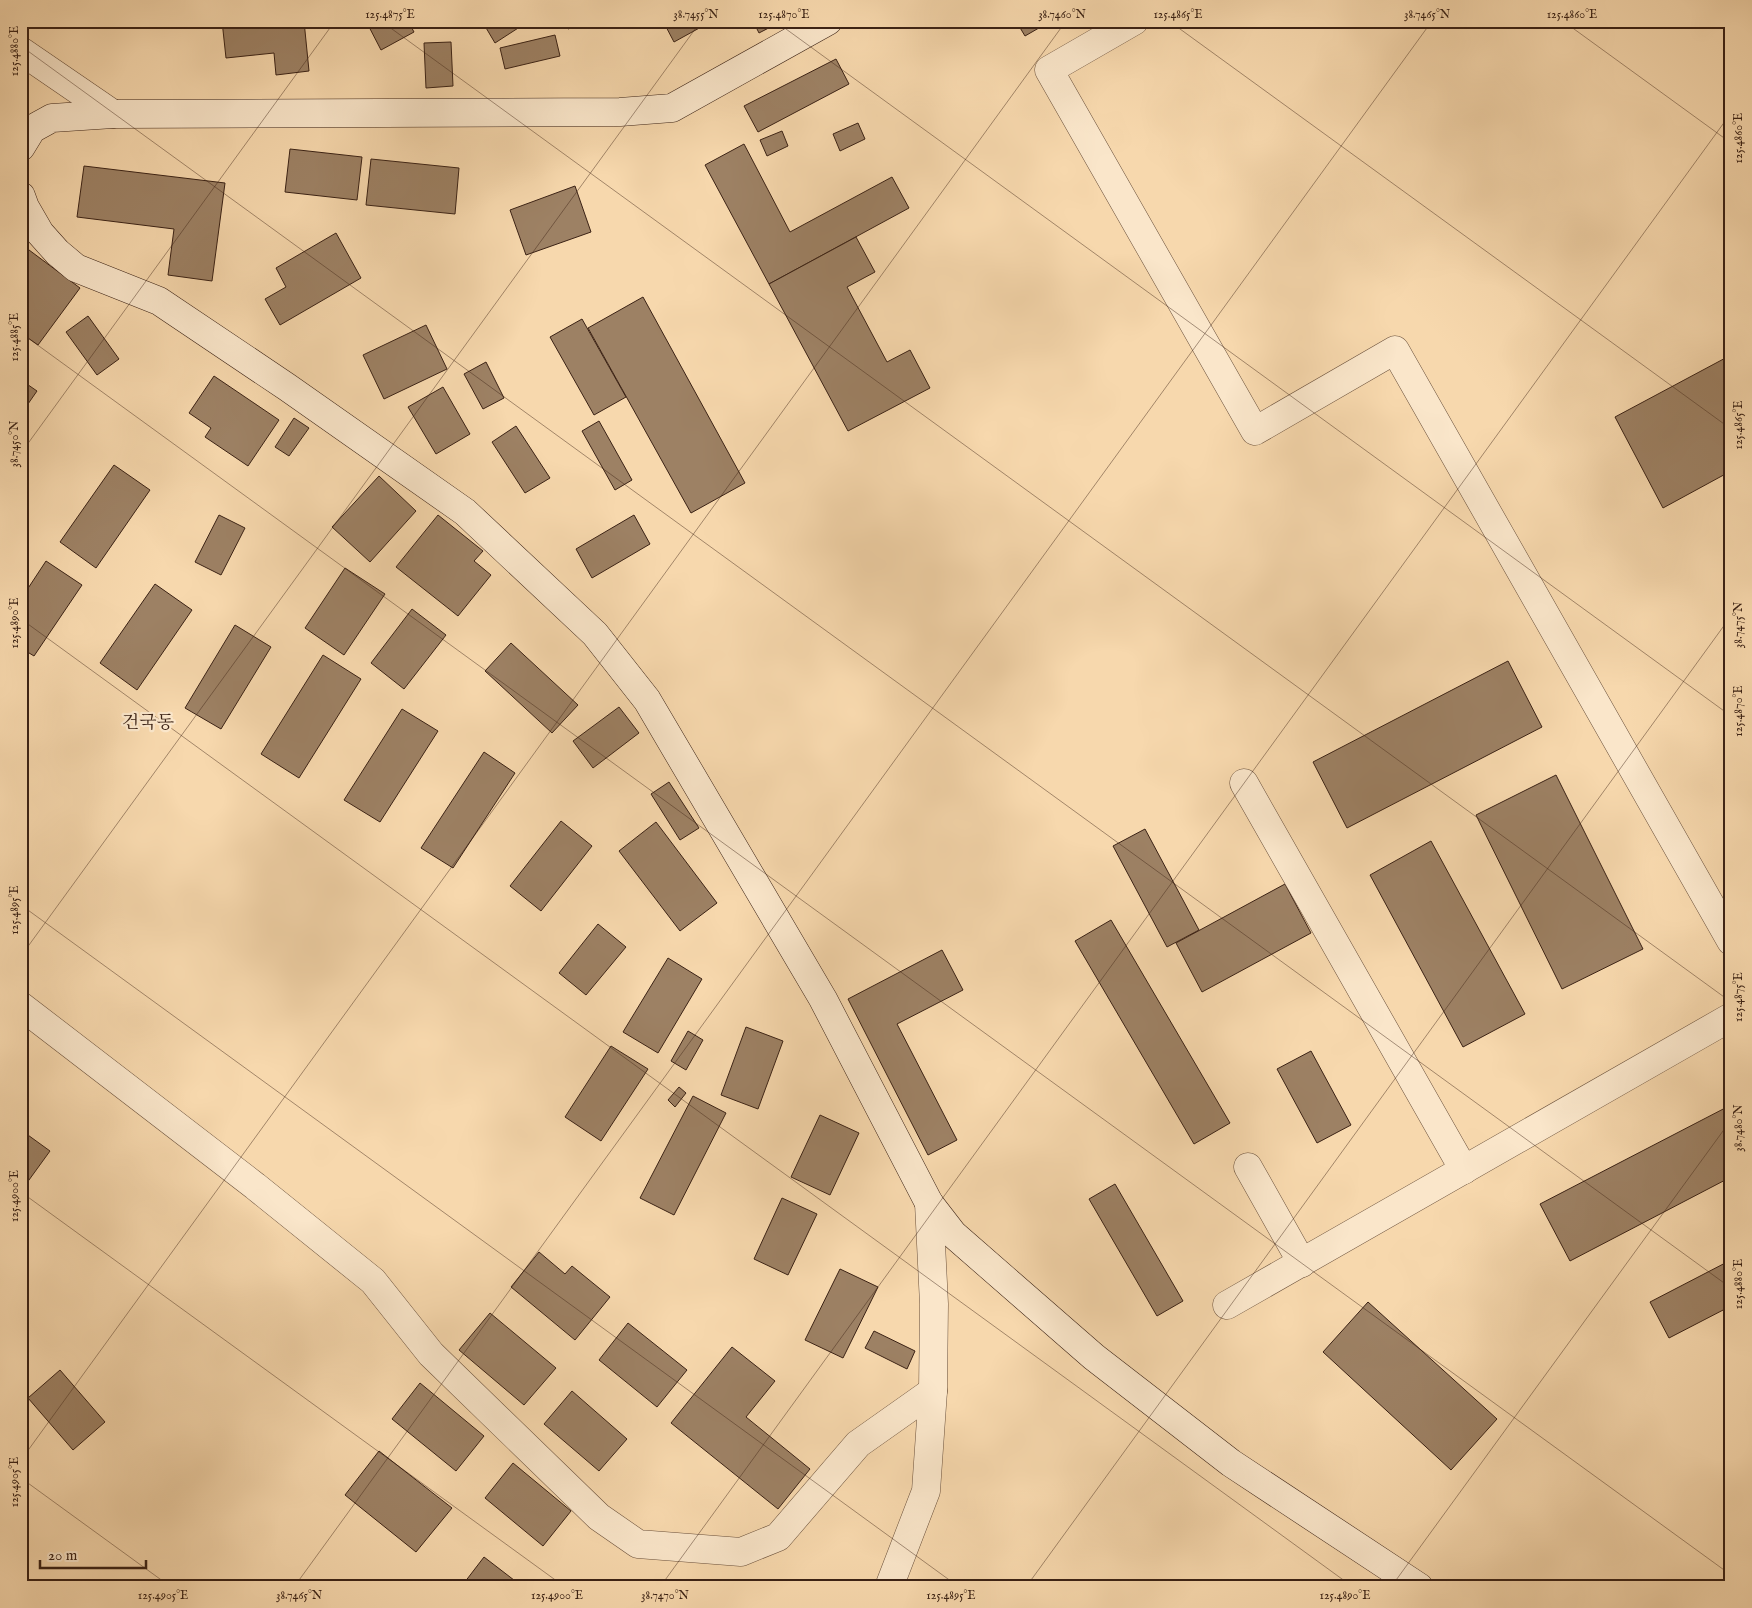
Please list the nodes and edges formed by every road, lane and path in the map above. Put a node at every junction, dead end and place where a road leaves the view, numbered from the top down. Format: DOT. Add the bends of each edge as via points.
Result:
graph roads {
  1 [pos="828,21"];
  2 [pos="1134,21"];
  3 [pos="21,51"];
  4 [pos="113,114"];
  5 [pos="21,147"];
  6 [pos="21,196"];
  7 [pos="1244,782"];
  8 [pos="1731,941"];
  9 [pos="21,1006"];
  10 [pos="1731,1017"];
  11 [pos="1248,1167"];
  12 [pos="1464,1170"];
  13 [pos="929,1203"];
  14 [pos="1302,1263"];
  15 [pos="1227,1306"];
  16 [pos="933,1391"];
  17 [pos="889,1587"];
  18 [pos="1420,1587"];
  1 -- 4 [label="street" via="672,108 610,112"];
  2 -- 8 [label="street" via="1049,70 1255,431 1394,350"];
  3 -- 4 [label="street"];
  4 -- 5 [label="street" via="52,118 32,129"];
  6 -- 13 [label="street" via="40,233 76,268 159,301 465,512 595,634 647,700 823,999"];
  7 -- 12 [label="street"];
  9 -- 16 [label="street" via="374,1281 431,1354 599,1517 638,1544 741,1552 778,1537 858,1444"];
  10 -- 12 [label="street"];
  11 -- 14 [label="street"];
  12 -- 14 [label="street"];
  13 -- 16 [label="street" via="934,1304"];
  13 -- 18 [label="street" via="952,1234 1094,1357 1232,1463"];
  14 -- 15 [label="street"];
  16 -- 17 [label="street" via="926,1491"];
}
